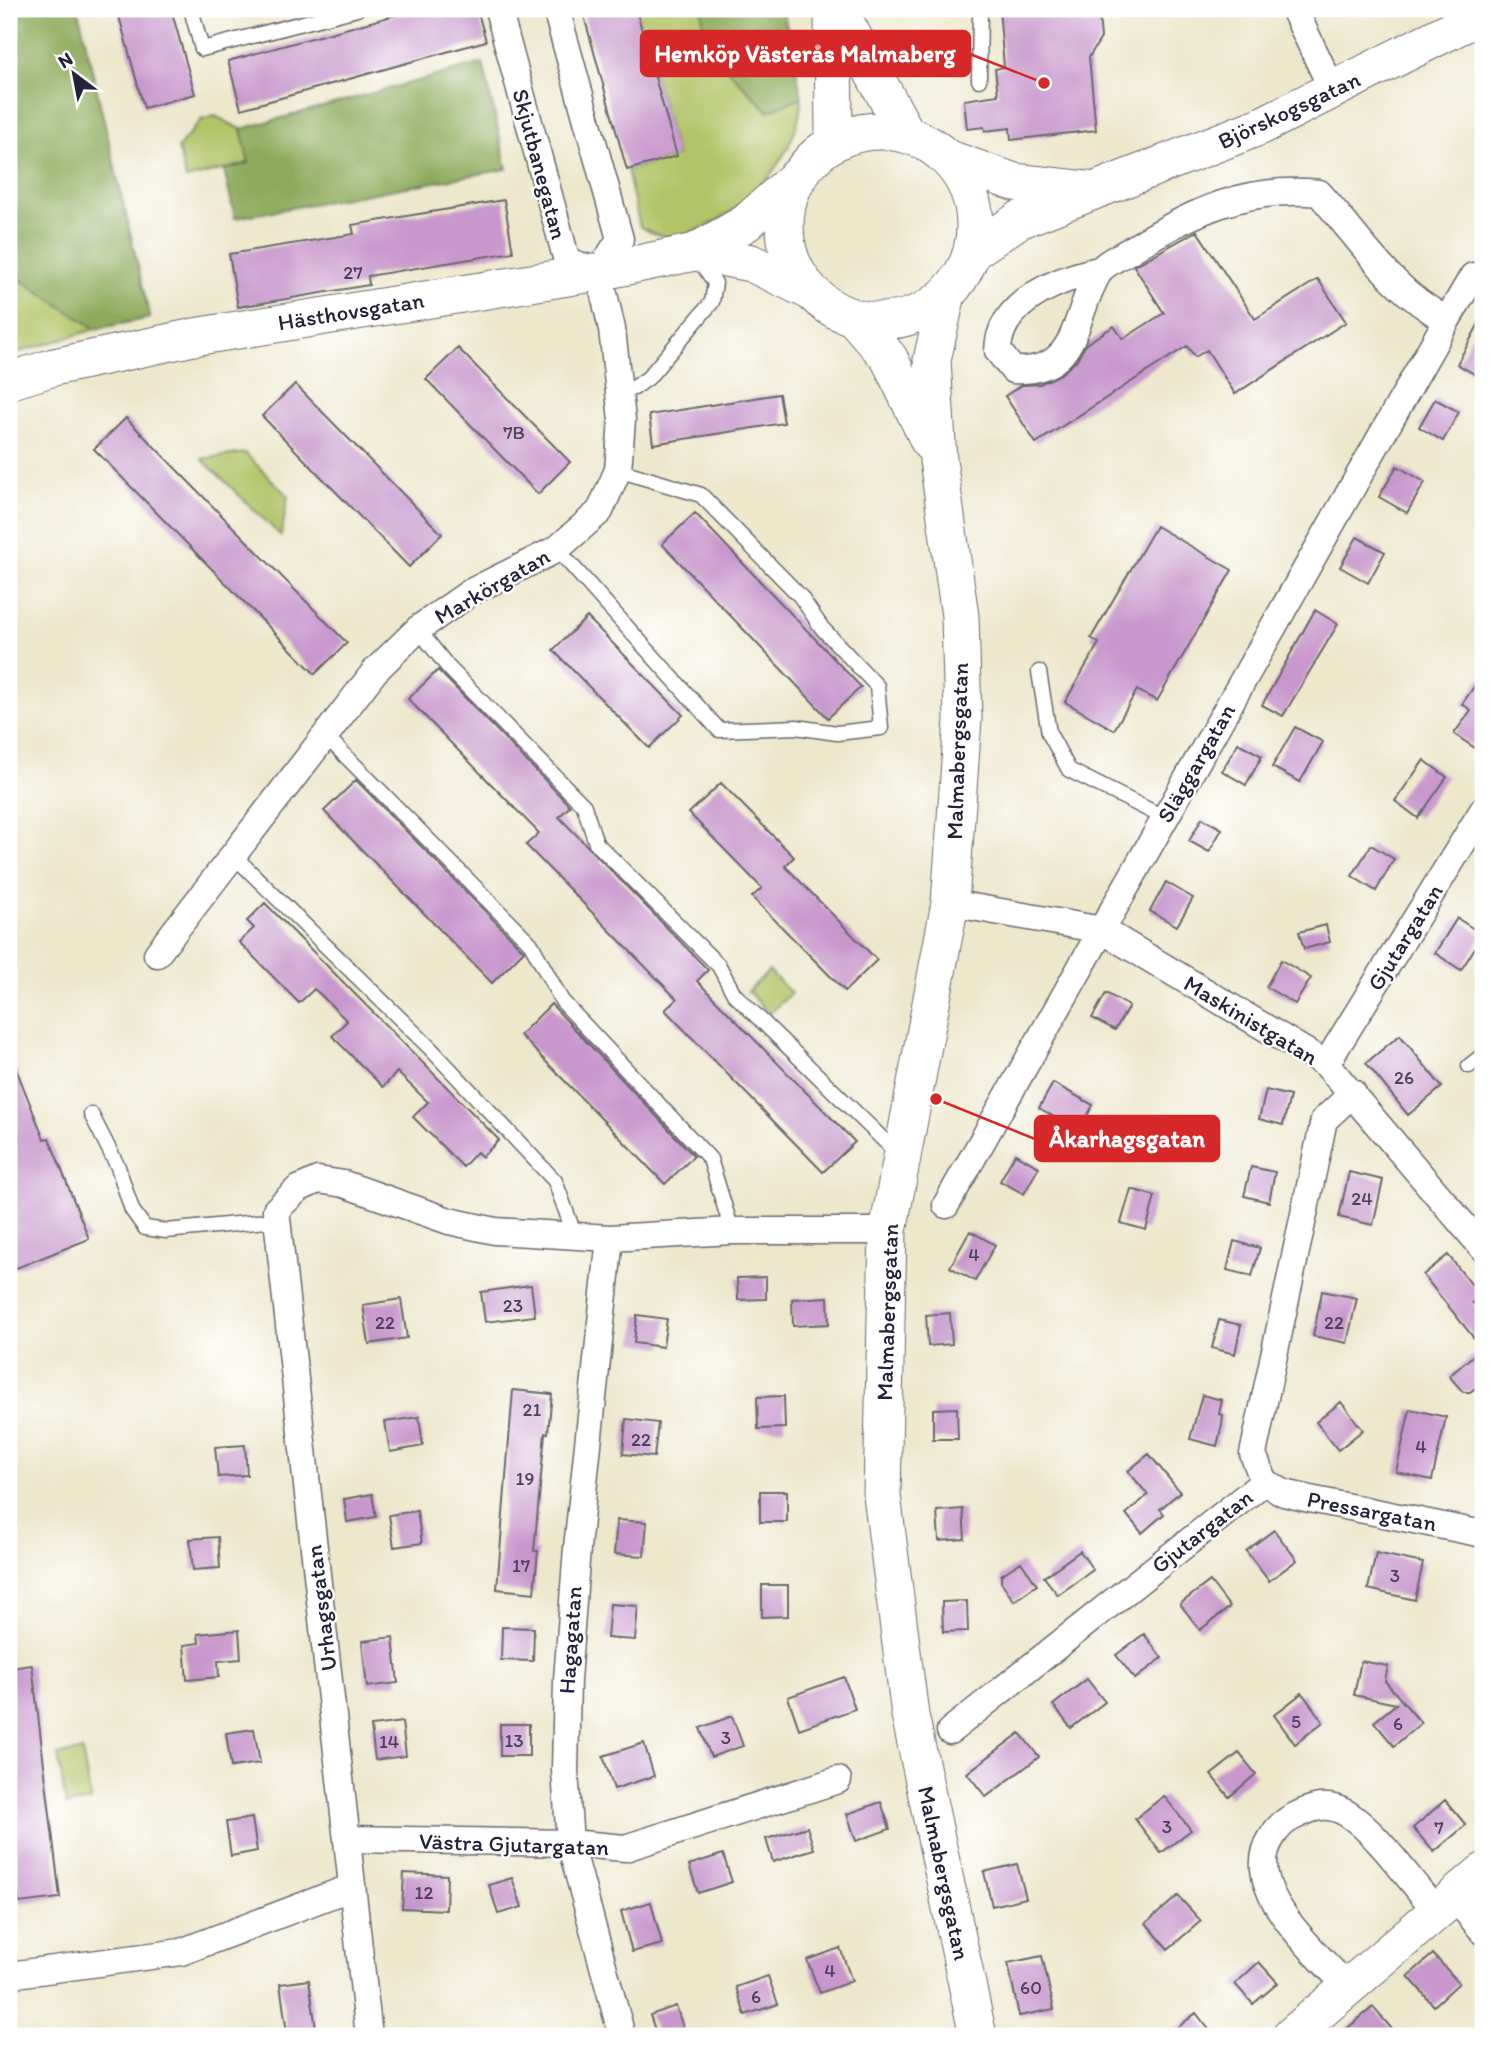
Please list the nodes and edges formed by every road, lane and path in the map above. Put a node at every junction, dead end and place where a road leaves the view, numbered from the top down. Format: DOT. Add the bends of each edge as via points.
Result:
graph roads {
  1 [pos="191,9"];
  2 [pos="357,9"];
  3 [pos="498,9"];
  4 [pos="556,9"];
  5 [pos="836,9"];
  6 [pos="980,9"];
  7 [pos="1294,9"];
  8 [pos="1483,14"];
  9 [pos="979,80"];
  10 [pos="1333,91"];
  11 [pos="906,134"];
  12 [pos="834,142"];
  13 [pos="949,159"];
  14 [pos="798,176"];
  15 [pos="1088,190"];
  16 [pos="695,252"];
  17 [pos="972,252"];
  18 [pos="1099,270"];
  19 [pos="599,272"];
  20 [pos="1473,276"];
  21 [pos="812,292"];
  22 [pos="947,294"];
  23 [pos="854,318"];
  24 [pos="1447,320"];
  25 [pos="9,381"];
  26 [pos="619,391"];
  27 [pos="938,460"];
  28 [pos="618,470"];
  29 [pos="557,549"];
  30 [pos="418,629"];
  31 [pos="1039,672"];
  32 [pos="325,735"];
  33 [pos="1483,810"];
  34 [pos="1165,818"];
  35 [pos="232,854"];
  36 [pos="950,903"];
  37 [pos="1102,930"];
  38 [pos="157,954"];
  39 [pos="1483,1055"];
  40 [pos="1325,1064"];
  41 [pos="1469,1066"];
  42 [pos="1353,1093"];
  43 [pos="91,1114"];
  44 [pos="902,1157"];
  45 [pos="946,1205"];
  46 [pos="276,1220"];
  47 [pos="732,1231"];
  48 [pos="888,1231"];
  49 [pos="575,1236"];
  50 [pos="610,1238"];
  51 [pos="1483,1248"];
  52 [pos="1264,1482"];
  53 [pos="1483,1534"];
  54 [pos="950,1731"];
  55 [pos="838,1780"];
  56 [pos="348,1839"];
  57 [pos="570,1843"];
  58 [pos="1483,1872"];
  59 [pos="352,1887"];
  60 [pos="1446,1905"];
  61 [pos="1483,1931"];
  62 [pos="9,1975"];
  63 [pos="1348,1988"];
  64 [pos="369,2036"];
  65 [pos="622,2036"];
  66 [pos="978,2036"];
  67 [pos="1291,2036"];
  1 -- 2 [label="lane" via="202,49"];
  3 -- 19 [label="street, Skjutbanegatan" via="567,261"];
  4 -- 19 [label="street" via="620,239"];
  5 -- 11 [label="main road"];
  5 -- 12 [label="main road"];
  6 -- 9 [label="lane"];
  7 -- 10 [label="street"];
  8 -- 10 [label="main road, Björskogsgatan"];
  10 -- 15 [label="main road, Björskogsgatan" via="1189,155"];
  11 -- 12 [label="main road" via="882,130"];
  11 -- 13 [label="main road"];
  12 -- 14 [label="main road"];
  13 -- 15 [label="main road, Björskogsgatan" via="1013,182"];
  13 -- 17 [label="main road" via="973,202"];
  14 -- 16 [label="main road, Hästhovsgatan" via="746,223"];
  14 -- 21 [label="main road" via="788,200 786,237 797,272"];
  15 -- 17 [label="main road, Björskogsgatan" via="1020,220"];
  16 -- 19 [label="main road, Hästhovsgatan"];
  16 -- 21 [label="main road, Hästhovsgatan" via="751,263"];
  16 -- 26 [label="lane" via="715,283 712,302 648,377 634,388"];
  17 -- 22 [label="main road"];
  18 -- 24 [label="street" via="1177,221 1213,205 1292,191 1319,194 1410,298"];
  19 -- 25 [label="main road, Hästhovsgatan" via="194,337"];
  19 -- 26 [label="street, Markörgatan"];
  20 -- 24 [label="street, Släggargatan"];
  21 -- 23 [label="main road" via="831,308"];
  22 -- 23 [label="main road" via="904,318"];
  22 -- 27 [label="main road, Malmabergsgatan" via="932,360"];
  23 -- 27 [label="main road, Malmabergsgatan" via="889,358"];
  24 -- 34 [label="street, Släggargatan"];
  26 -- 28 [label="street, Markörgatan"];
  27 -- 36 [label="main road, Malmabergsgatan" via="960,616 962,719"];
  28 -- 29 [label="street, Markörgatan" via="600,511"];
  28 -- 29 [label="lane" via="701,495 800,596 822,628 877,686 881,728 837,733 796,727 719,730"];
  29 -- 30 [label="street, Markörgatan" via="471,592"];
  30 -- 32 [label="street, Markörgatan" via="375,671"];
  30 -- 44 [label="lane" via="448,667 584,806 596,843 719,965 734,995"];
  31 -- 34 [label="lane" via="1049,733 1069,770"];
  32 -- 35 [label="street, Markörgatan"];
  32 -- 47 [label="lane" via="531,944 562,1002 710,1159"];
  33 -- 40 [label="street, Gjutargatan"];
  34 -- 37 [label="street, Släggargatan"];
  35 -- 38 [label="street, Markörgatan"];
  35 -- 49 [label="lane" via="429,1047 555,1181"];
  36 -- 37 [label="street, Maskinistgatan"];
  36 -- 44 [label="main road, Malmabergsgatan"];
  37 -- 40 [label="street, Maskinistgatan"];
  37 -- 45 [label="street, Släggargatan"];
  39 -- 41 [label="lane"];
  40 -- 42 [label="street, Maskinistgatan"];
  42 -- 51 [label="street, Maskinistgatan"];
  42 -- 52 [label="street, Gjutargatan" via="1324,1119 1321,1130 1253,1454"];
  43 -- 46 [label="lane" via="118,1167 132,1210 145,1228 166,1231"];
  44 -- 48 [label="main road, Malmabergsgatan"];
  46 -- 49 [label="street" via="276,1210 298,1189 318,1180 344,1184 449,1221 495,1231"];
  46 -- 56 [label="street, Urhagsgatan"];
  47 -- 48 [label="street"];
  47 -- 50 [label="street"];
  48 -- 66 [label="main road, Malmabergsgatan" via="882,1444 888,1554 910,1716"];
  49 -- 50 [label="street"];
  50 -- 57 [label="street, Hagagatan" via="576,1548 567,1680 565,1772"];
  52 -- 53 [label="street, Pressargatan" via="1284,1493"];
  52 -- 54 [label="street, Gjutargatan"];
  55 -- 57 [label="street, Västra Gjutargatan" via="625,1849"];
  56 -- 57 [label="street, Västra Gjutargatan"];
  56 -- 59 [label="street, Urhagsgatan"];
  57 -- 65 [label="street, Hagagatan"];
  58 -- 60 [label="main road"];
  59 -- 62 [label="street" via="181,1952"];
  59 -- 64 [label="street, Urhagsgatan"];
  60 -- 61 [label="street"];
  60 -- 63 [label="main road"];
  60 -- 63 [label="street" via="1344,1812 1326,1805 1290,1818 1263,1852 1262,1874 1271,1899"];
  63 -- 67 [label="main road"];
}
